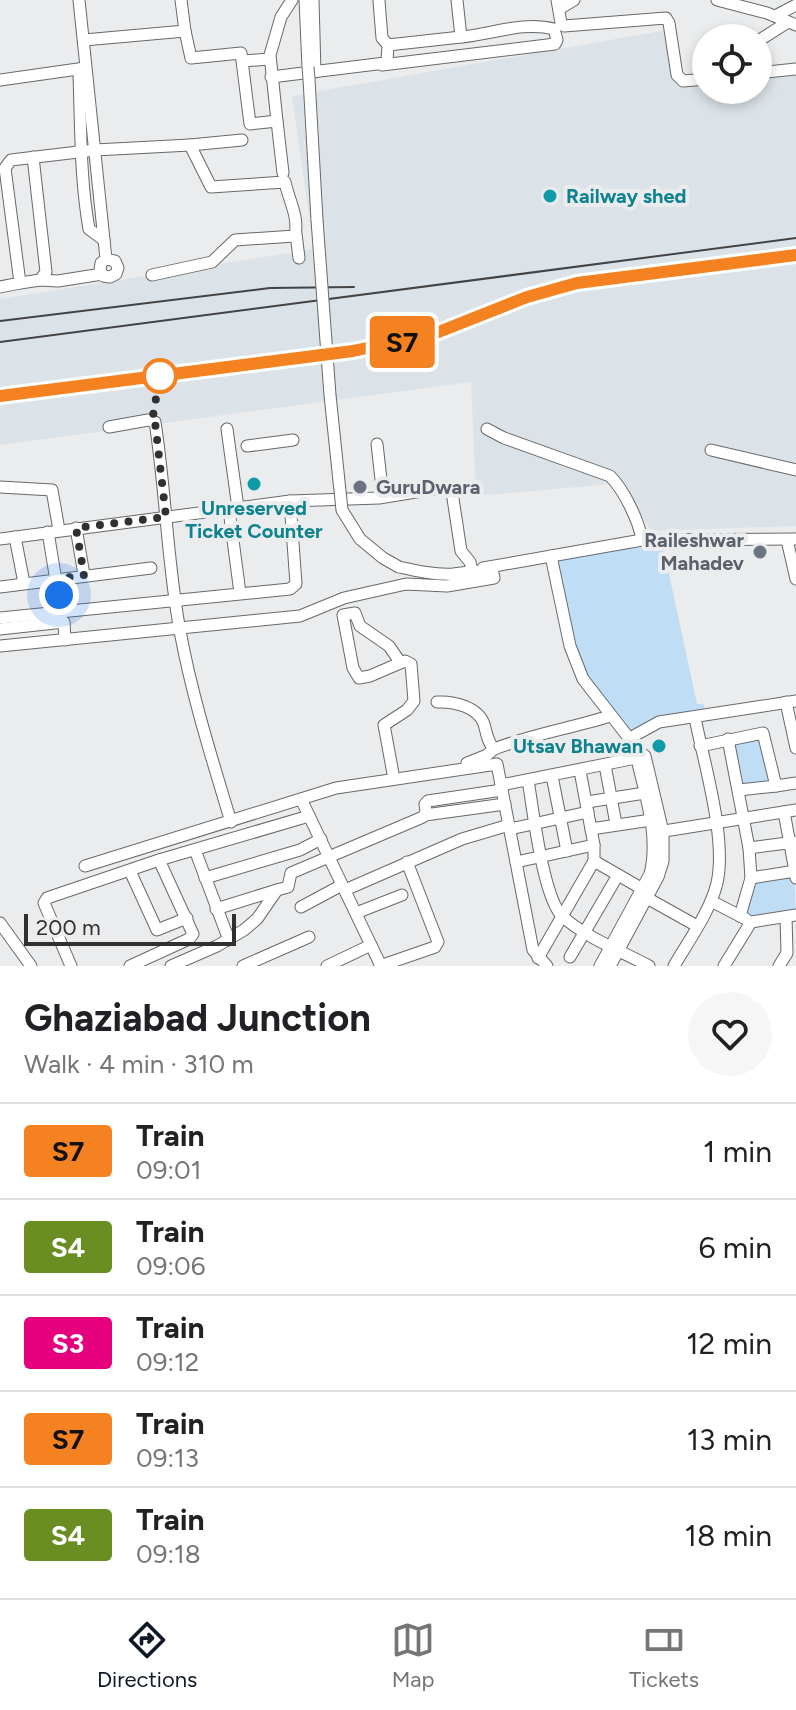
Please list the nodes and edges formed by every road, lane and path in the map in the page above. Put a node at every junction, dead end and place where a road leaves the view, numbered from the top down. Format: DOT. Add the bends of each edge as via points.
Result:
graph roads {
  1 [pos="72,0"];
  2 [pos="79,0"];
  3 [pos="181,0"];
  4 [pos="292,0"];
  5 [pos="305,0"];
  6 [pos="313,0"];
  7 [pos="379,0"];
  8 [pos="387,0"];
  9 [pos="457,0"];
  10 [pos="574,0"];
  11 [pos="717,0"];
  12 [pos="760,0"];
  13 [pos="558,4"];
  14 [pos="796,5"];
  15 [pos="771,14"];
  16 [pos="792,23"];
  17 [pos="185,31"];
  18 [pos="772,34"];
  19 [pos="461,37"];
  20 [pos="84,40"];
  21 [pos="388,45"];
  22 [pos="269,59"];
  23 [pos="243,61"];
  24 [pos="382,65"];
  25 [pos="82,69"];
  26 [pos="796,69"];
  27 [pos="315,72"];
  28 [pos="772,72"];
  29 [pos="271,77"];
  30 [pos="0,80"];
  31 [pos="692,80"];
  32 [pos="277,121"];
  33 [pos="242,140"];
  34 [pos="190,145"];
  35 [pos="95,150"];
  36 [pos="82,151"];
  37 [pos="33,157"];
  38 [pos="283,173"];
  39 [pos="296,234"];
  40 [pos="104,240"];
  41 [pos="299,258"];
  42 [pos="106,259"];
  43 [pos="102,274"];
  44 [pos="152,275"];
  45 [pos="40,280"];
  46 [pos="20,283"];
  47 [pos="0,287"];
  48 [pos="109,427"];
  49 [pos="227,429"];
  50 [pos="487,429"];
  51 [pos="290,443"];
  52 [pos="377,444"];
  53 [pos="247,448"];
  54 [pos="711,450"];
  55 [pos="796,470"];
  56 [pos="0,487"];
  57 [pos="383,497"];
  58 [pos="290,501"];
  59 [pos="233,509"];
  60 [pos="166,517"];
  61 [pos="76,528"];
  62 [pos="53,531"];
  63 [pos="15,537"];
  64 [pos="0,539"];
  65 [pos="792,539"];
  66 [pos="642,540"];
  67 [pos="551,556"];
  68 [pos="151,568"];
  69 [pos="469,571"];
  70 [pos="84,575"];
  71 [pos="57,579"];
  72 [pos="796,579"];
  73 [pos="24,583"];
  74 [pos="0,587"];
  75 [pos="240,593"];
  76 [pos="175,598"];
  77 [pos="63,615"];
  78 [pos="0,618"];
  79 [pos="179,628"];
  80 [pos="0,629"];
  81 [pos="65,640"];
  82 [pos="0,646"];
  83 [pos="400,662"];
  84 [pos="437,702"];
  85 [pos="791,702"];
  86 [pos="610,716"];
  87 [pos="695,718"];
  88 [pos="793,724"];
  89 [pos="630,738"];
  90 [pos="728,739"];
  91 [pos="700,746"];
  92 [pos="796,748"];
  93 [pos="494,749"];
  94 [pos="641,754"];
  95 [pos="605,765"];
  96 [pos="580,771"];
  97 [pos="552,776"];
  98 [pos="408,777"];
  99 [pos="394,779"];
  100 [pos="528,780"];
  101 [pos="796,783"];
  102 [pos="776,786"];
  103 [pos="502,788"];
  104 [pos="739,790"];
  105 [pos="645,793"];
  106 [pos="611,798"];
  107 [pos="301,799"];
  108 [pos="505,804"];
  109 [pos="588,807"];
  110 [pos="790,811"];
  111 [pos="425,815"];
  112 [pos="309,816"];
  113 [pos="561,818"];
  114 [pos="744,819"];
  115 [pos="651,820"];
  116 [pos="231,822"];
  117 [pos="716,823"];
  118 [pos="536,824"];
  119 [pos="616,824"];
  120 [pos="510,827"];
  121 [pos="591,829"];
  122 [pos="658,832"];
  123 [pos="321,839"];
  124 [pos="793,842"];
  125 [pos="594,845"];
  126 [pos="749,848"];
  127 [pos="195,850"];
  128 [pos="567,851"];
  129 [pos="541,856"];
  130 [pos="329,858"];
  131 [pos="159,860"];
  132 [pos="594,861"];
  133 [pos="407,862"];
  134 [pos="516,862"];
  135 [pos="85,866"];
  136 [pos="130,871"];
  137 [pos="618,875"];
  138 [pos="795,875"];
  139 [pos="205,878"];
  140 [pos="751,878"];
  141 [pos="344,887"];
  142 [pos="277,890"];
  143 [pos="646,893"];
  144 [pos="402,895"];
  145 [pos="711,901"];
  146 [pos="301,907"];
  147 [pos="216,909"];
  148 [pos="356,913"];
  149 [pos="791,916"];
  150 [pos="563,917"];
  151 [pos="187,918"];
  152 [pos="746,919"];
  153 [pos="0,923"];
  154 [pos="697,926"];
  155 [pos="585,931"];
  156 [pos="309,937"];
  157 [pos="229,940"];
  158 [pos="371,945"];
  159 [pos="614,947"];
  160 [pos="791,952"];
  161 [pos="570,957"];
  162 [pos="543,962"];
  163 [pos="143,963"];
  164 [pos="31,966"];
  165 [pos="71,966"];
  166 [pos="130,966"];
  167 [pos="171,966"];
  168 [pos="243,966"];
  169 [pos="327,966"];
  170 [pos="381,966"];
  171 [pos="600,966"];
  172 [pos="610,966"];
  173 [pos="649,966"];
  174 [pos="674,966"];
  175 [pos="724,966"];
  176 [pos="779,966"];
  1 -- 25 [label="street"];
  2 -- 20 [label="street"];
  3 -- 17 [label="street"];
  4 -- 22 [label="street" via="281,17"];
  5 -- 69 [label="street, bridge" via="328,379 342,510 360,539 399,567 451,574"];
  6 -- 27 [label="street"];
  7 -- 8 [label="street"];
  7 -- 21 [label="street" via="382,38"];
  9 -- 19 [label="street"];
  10 -- 13 [label="street"];
  11 -- 15 [label="street"];
  12 -- 15 [label="street"];
  13 -- 31 [label="street" via="564,26 666,18 677,75"];
  14 -- 15 [label="street"];
  15 -- 16 [label="street"];
  16 -- 18 [label="street"];
  17 -- 20 [label="street"];
  17 -- 23 [label="street" via="191,58 241,53"];
  19 -- 21 [label="street"];
  19 -- 24 [label="street" via="536,24 554,29 557,40"];
  20 -- 25 [label="street"];
  21 -- 24 [label="street"];
  22 -- 23 [label="street"];
  22 -- 29 [label="street"];
  23 -- 32 [label="street" via="250,124"];
  24 -- 27 [label="street"];
  25 -- 30 [label="street"];
  25 -- 35 [label="street"];
  25 -- 36 [label="street"];
  26 -- 28 [label="street"];
  27 -- 29 [label="street"];
  29 -- 32 [label="street"];
  32 -- 38 [label="street"];
  33 -- 34 [label="street"];
  34 -- 35 [label="street"];
  34 -- 39 [label="street" via="211,187 285,182 294,205"];
  35 -- 36 [label="street"];
  35 -- 40 [label="street"];
  36 -- 37 [label="street"];
  36 -- 40 [label="street" via="89,229"];
  37 -- 45 [label="street" via="47,268"];
  37 -- 46 [label="street" via="11,160 5,168"];
  39 -- 41 [label="street"];
  39 -- 44 [label="street" via="235,240 216,260"];
  40 -- 42 [label="street"];
  42 -- 43 [label="street"];
  42 -- 43 [label="street" via="115,261 119,274"];
  43 -- 45 [label="street"];
  45 -- 46 [label="street"];
  46 -- 47 [label="street"];
  48 -- 60 [label="street" via="155,422"];
  49 -- 59 [label="street"];
  50 -- 66 [label="street" via="610,476 620,486"];
  51 -- 53 [label="street"];
  52 -- 57 [label="street"];
  54 -- 55 [label="street"];
  56 -- 62 [label="street" via="52,490"];
  57 -- 58 [label="street"];
  57 -- 69 [label="street" via="449,488"];
  58 -- 59 [label="street"];
  58 -- 75 [label="street" via="296,584"];
  59 -- 60 [label="street"];
  59 -- 75 [label="street"];
  60 -- 61 [label="street"];
  60 -- 76 [label="street"];
  61 -- 62 [label="street"];
  61 -- 70 [label="street"];
  62 -- 63 [label="street"];
  62 -- 71 [label="street"];
  63 -- 64 [label="street"];
  63 -- 73 [label="street"];
  65 -- 66 [label="street"];
  65 -- 72 [label="street"];
  66 -- 67 [label="street"];
  67 -- 69 [label="street"];
  67 -- 86 [label="street" via="573,654 583,679"];
  68 -- 70 [label="street"];
  69 -- 79 [label="street" via="493,573 494,578 447,586 406,584 344,598 300,616"];
  70 -- 71 [label="street"];
  71 -- 73 [label="street"];
  71 -- 77 [label="street"];
  73 -- 74 [label="street"];
  75 -- 76 [label="street"];
  76 -- 77 [label="street"];
  76 -- 79 [label="street"];
  77 -- 78 [label="street"];
  77 -- 80 [label="street"];
  77 -- 81 [label="street"];
  79 -- 81 [label="street"];
  79 -- 116 [label="street"];
  81 -- 82 [label="street"];
  83 -- 83 [label="street" via="364,678 355,674 343,615 355,613 360,626 389,646"];
  83 -- 99 [label="street" via="411,664 414,701 384,725"];
  84 -- 93 [label="street" via="475,711"];
  85 -- 87 [label="street"];
  85 -- 88 [label="street"];
  86 -- 89 [label="street"];
  86 -- 93 [label="street"];
  87 -- 89 [label="street" via="659,722"];
  87 -- 91 [label="street"];
  88 -- 92 [label="street"];
  89 -- 94 [label="street"];
  90 -- 91 [label="street"];
  90 -- 102 [label="street" via="763,733"];
  90 -- 104 [label="street"];
  91 -- 117 [label="street"];
  93 -- 98 [label="street" via="478,759"];
  94 -- 95 [label="street"];
  94 -- 105 [label="street"];
  94 -- 122 [label="street"];
  95 -- 96 [label="street"];
  95 -- 106 [label="street"];
  96 -- 97 [label="street"];
  96 -- 109 [label="street"];
  97 -- 100 [label="street"];
  97 -- 113 [label="street"];
  98 -- 99 [label="street"];
  98 -- 103 [label="street" via="497,764"];
  99 -- 107 [label="street"];
  100 -- 103 [label="street"];
  100 -- 118 [label="street"];
  101 -- 102 [label="street"];
  102 -- 104 [label="street"];
  103 -- 108 [label="street"];
  103 -- 111 [label="street" via="428,801"];
  104 -- 114 [label="street"];
  105 -- 106 [label="street"];
  105 -- 115 [label="street"];
  106 -- 109 [label="street"];
  106 -- 119 [label="street"];
  107 -- 112 [label="street"];
  107 -- 116 [label="street"];
  108 -- 111 [label="street"];
  108 -- 120 [label="street"];
  109 -- 113 [label="street"];
  109 -- 121 [label="street"];
  110 -- 114 [label="street"];
  110 -- 124 [label="street"];
  111 -- 130 [label="street"];
  112 -- 123 [label="street"];
  112 -- 127 [label="street"];
  113 -- 118 [label="street"];
  113 -- 128 [label="street"];
  114 -- 117 [label="street"];
  114 -- 126 [label="street"];
  115 -- 119 [label="street"];
  115 -- 122 [label="street"];
  116 -- 135 [label="street"];
  117 -- 122 [label="street"];
  117 -- 145 [label="street" via="720,858"];
  118 -- 120 [label="street"];
  118 -- 129 [label="street"];
  119 -- 121 [label="street"];
  120 -- 133 [label="street" via="462,839"];
  120 -- 134 [label="street"];
  121 -- 125 [label="street"];
  122 -- 143 [label="street" via="663,861"];
  123 -- 130 [label="street"];
  123 -- 139 [label="street"];
  124 -- 126 [label="street"];
  124 -- 138 [label="street"];
  125 -- 128 [label="street"];
  125 -- 132 [label="street"];
  126 -- 140 [label="street"];
  127 -- 131 [label="street"];
  127 -- 139 [label="street"];
  128 -- 129 [label="street"];
  129 -- 134 [label="street"];
  129 -- 150 [label="street" via="553,903"];
  130 -- 141 [label="street"];
  130 -- 142 [label="street" via="291,873 289,885"];
  131 -- 136 [label="street"];
  131 -- 151 [label="street"];
  132 -- 137 [label="street"];
  132 -- 150 [label="street"];
  133 -- 141 [label="street"];
  133 -- 170 [label="street" via="438,942"];
  134 -- 162 [label="street" via="533,950"];
  136 -- 151 [label="street" via="157,930"];
  136 -- 165 [label="street" via="44,900"];
  137 -- 143 [label="street"];
  137 -- 155 [label="street"];
  138 -- 140 [label="street"];
  139 -- 147 [label="street"];
  140 -- 152 [label="street"];
  141 -- 146 [label="street"];
  141 -- 148 [label="street"];
  142 -- 147 [label="street"];
  142 -- 157 [label="street" via="257,919"];
  143 -- 154 [label="street"];
  143 -- 159 [label="street"];
  144 -- 148 [label="street"];
  145 -- 152 [label="street"];
  145 -- 154 [label="street"];
  147 -- 157 [label="street"];
  148 -- 158 [label="street"];
  149 -- 152 [label="street"];
  149 -- 160 [label="street"];
  150 -- 155 [label="street"];
  150 -- 162 [label="street"];
  151 -- 163 [label="street" via="192,937"];
  152 -- 175 [label="street"];
  153 -- 164 [label="street"];
  154 -- 174 [label="street"];
  155 -- 159 [label="street"];
  155 -- 161 [label="street"];
  156 -- 168 [label="street"];
  157 -- 167 [label="street"];
  158 -- 169 [label="street"];
  158 -- 170 [label="street"];
  159 -- 171 [label="street"];
  159 -- 172 [label="street"];
  159 -- 173 [label="street"];
  160 -- 176 [label="street"];
  163 -- 166 [label="street"];
}
